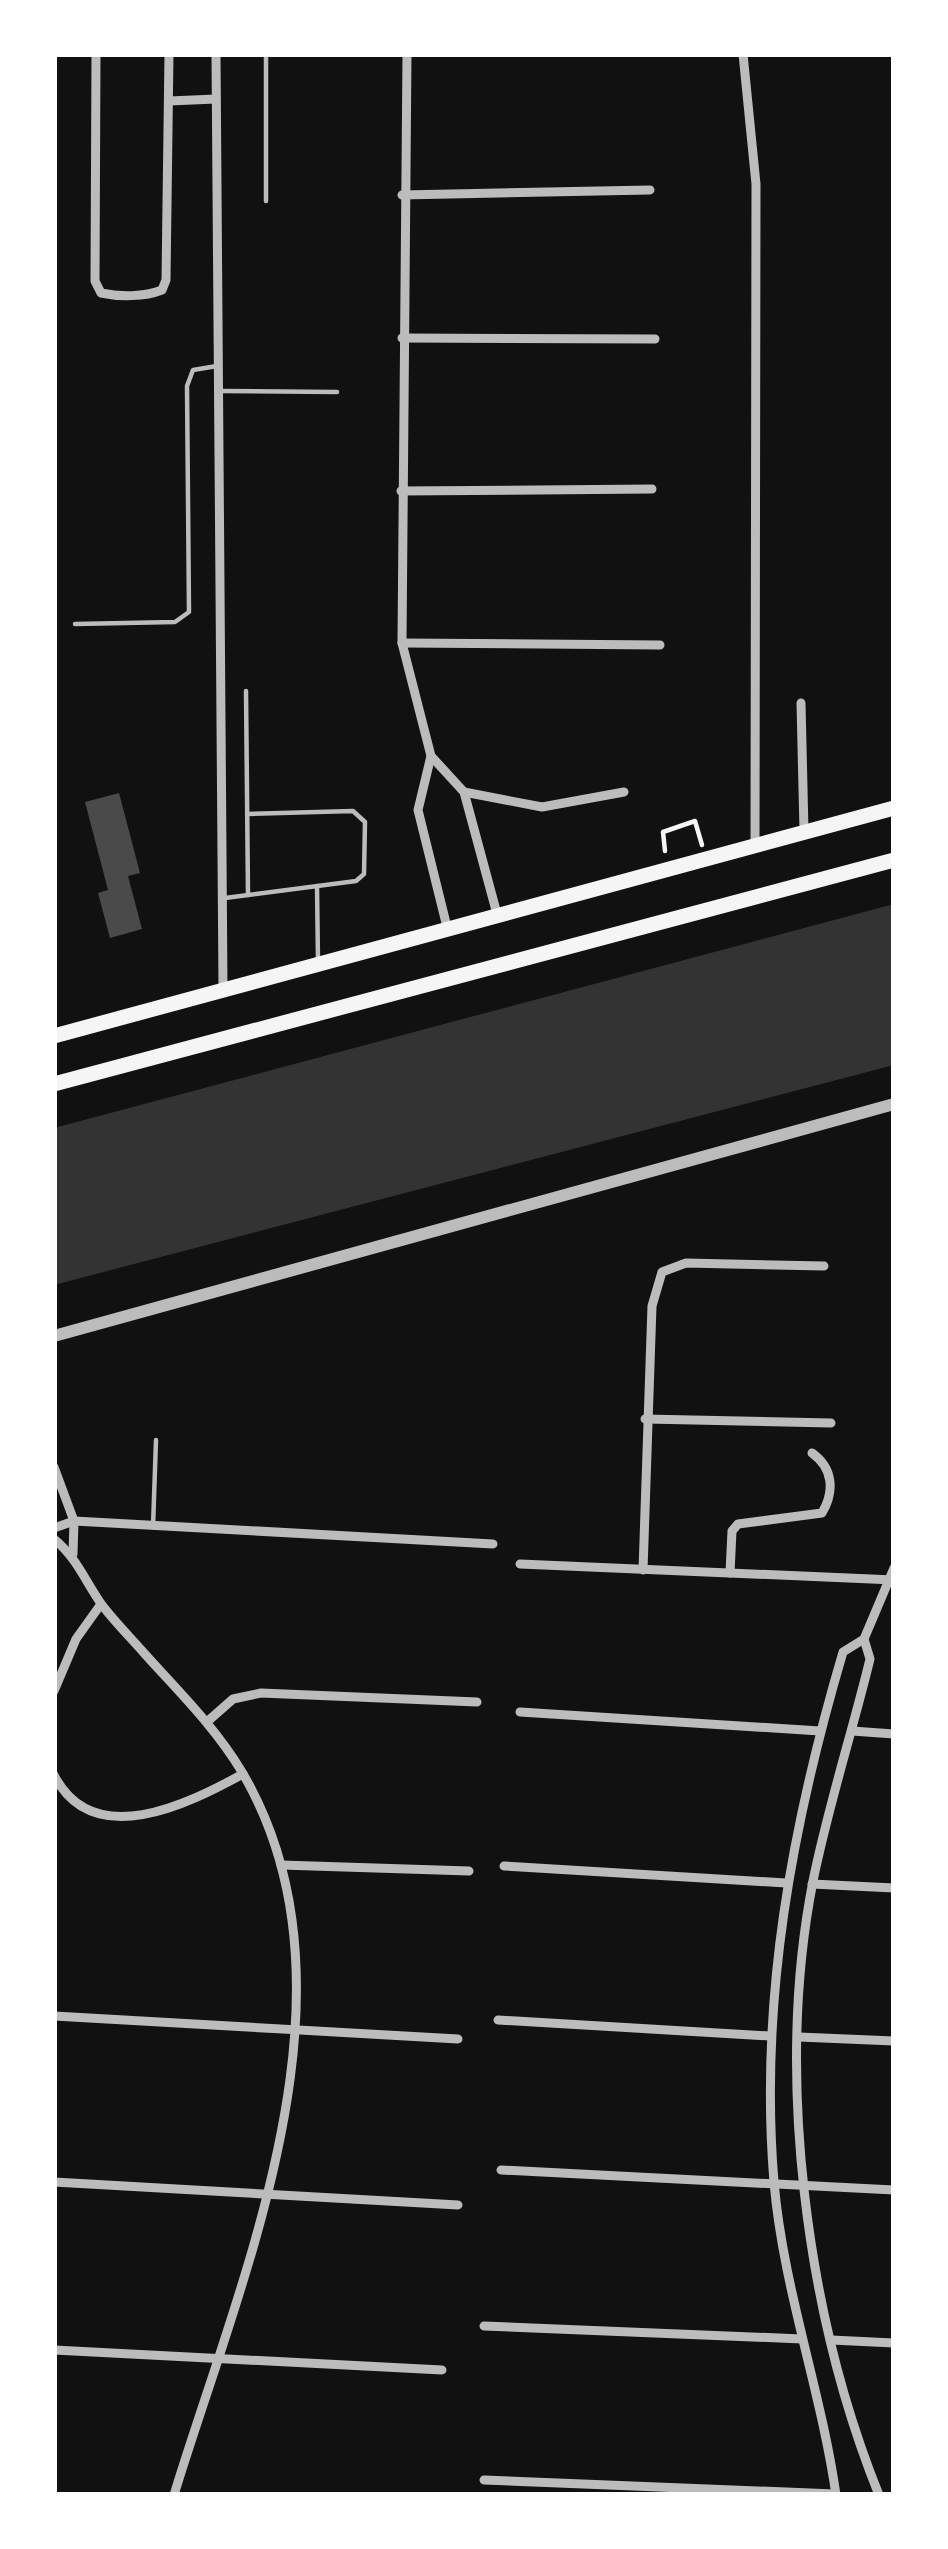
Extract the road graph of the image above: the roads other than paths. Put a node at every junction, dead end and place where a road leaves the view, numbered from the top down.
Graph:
1 (96, 54) edge
2 (169, 54) edge
3 (216, 54) edge
4 (266, 54) edge
5 (406, 54) edge
6 (743, 54) edge
7 (216, 99) junction
8 (169, 101) junction
9 (650, 190) dead end
10 (402, 195) junction
11 (266, 201) dead end
12 (402, 338) junction
13 (655, 340) dead end
14 (217, 366) junction
15 (217, 391) junction
16 (337, 392) dead end
17 (652, 489) dead end
18 (401, 491) junction
19 (75, 624) dead end
20 (402, 643) junction
21 (660, 645) dead end
22 (246, 691) dead end
23 (801, 703) dead end
24 (431, 755) junction
25 (464, 792) junction
26 (624, 792) dead end
27 (894, 808) edge
28 (248, 814) junction
29 (804, 831) junction
30 (755, 844) junction
31 (894, 860) edge
32 (316, 886) junction
33 (248, 895) junction
34 (222, 898) junction
35 (497, 914) junction
36 (447, 927) junction
37 (318, 962) junction
38 (223, 988) junction
39 (54, 1036) edge
40 (54, 1084) edge
41 (894, 1105) edge
42 (824, 1266) dead end
43 (54, 1336) edge
44 (645, 1419) junction
45 (831, 1423) dead end
46 (156, 1440) dead end
47 (812, 1453) dead end
48 (54, 1467) edge
49 (74, 1521) junction
50 (153, 1527) junction
51 (54, 1528) edge
52 (54, 1539) edge
53 (493, 1544) dead end
54 (73, 1554) junction
55 (520, 1564) dead end
56 (643, 1570) junction
57 (730, 1574) junction
58 (893, 1576) edge
59 (101, 1604) junction
60 (864, 1639) junction
61 (54, 1691) edge
62 (477, 1702) dead end
63 (520, 1712) dead end
64 (208, 1721) junction
65 (820, 1731) junction
66 (852, 1731) junction
67 (894, 1734) edge
68 (243, 1774) junction
69 (54, 1775) edge
70 (281, 1865) junction
71 (504, 1866) dead end
72 (469, 1871) dead end
73 (786, 1883) junction
74 (812, 1884) junction
75 (894, 1888) edge
76 (54, 2016) edge
77 (498, 2020) dead end
78 (297, 2032) junction
79 (770, 2036) junction
80 (799, 2037) junction
81 (458, 2039) dead end
82 (894, 2041) edge
83 (501, 2170) dead end
84 (54, 2182) edge
85 (774, 2185) junction
86 (805, 2186) junction
87 (894, 2190) edge
88 (267, 2193) junction
89 (458, 2205) dead end
90 (484, 2326) dead end
91 (802, 2338) junction
92 (831, 2340) junction
93 (894, 2344) edge
94 (54, 2350) edge
95 (216, 2358) junction
96 (442, 2370) dead end
97 (484, 2480) dead end
98 (175, 2495) edge
99 (836, 2495) edge
100 (879, 2495) edge

1 - 8 street
2 - 8 street
3 - 7 street
4 - 11 lane
5 - 10 street
6 - 30 street
7 - 8 street
7 - 14 street
9 - 10 street
10 - 12 street
12 - 13 street
12 - 18 street
14 - 15 street
14 - 19 lane
15 - 16 lane
15 - 34 street
17 - 18 street
18 - 20 street
20 - 21 street
20 - 24 street
22 - 28 lane
23 - 29 street
24 - 25 street
24 - 36 street
25 - 26 street
25 - 35 street
27 - 29 main road
28 - 32 lane
28 - 33 lane
29 - 30 main road
30 - 35 main road
31 - 40 main road
32 - 33 lane
32 - 37 lane
33 - 34 lane
34 - 38 street
35 - 36 main road
36 - 37 main road
37 - 38 main road
38 - 39 main road
41 - 43 street
42 - 44 street
44 - 45 street
44 - 56 street
46 - 50 lane
47 - 57 street
48 - 49 street
49 - 50 street
49 - 51 street
49 - 54 street
50 - 53 street
52 - 54 street
54 - 59 street
55 - 56 street
56 - 57 street
57 - 58 street
58 - 60 street
59 - 61 street
59 - 64 street
60 - 65 street
60 - 66 street
62 - 64 street
63 - 65 street
64 - 68 street
65 - 73 street
66 - 67 street
66 - 74 street
68 - 69 street
68 - 70 street
70 - 72 street
70 - 78 street
71 - 73 street
73 - 79 street
74 - 75 street
74 - 80 street
76 - 78 street
77 - 79 street
78 - 81 street
78 - 88 street
79 - 85 street
80 - 82 street
80 - 86 street
83 - 85 street
84 - 88 street
85 - 86 street
85 - 91 street
86 - 87 street
86 - 92 street
88 - 89 street
88 - 95 street
90 - 91 street
91 - 99 street
92 - 93 street
92 - 100 street
94 - 95 street
95 - 96 street
95 - 98 street
97 - 99 street

